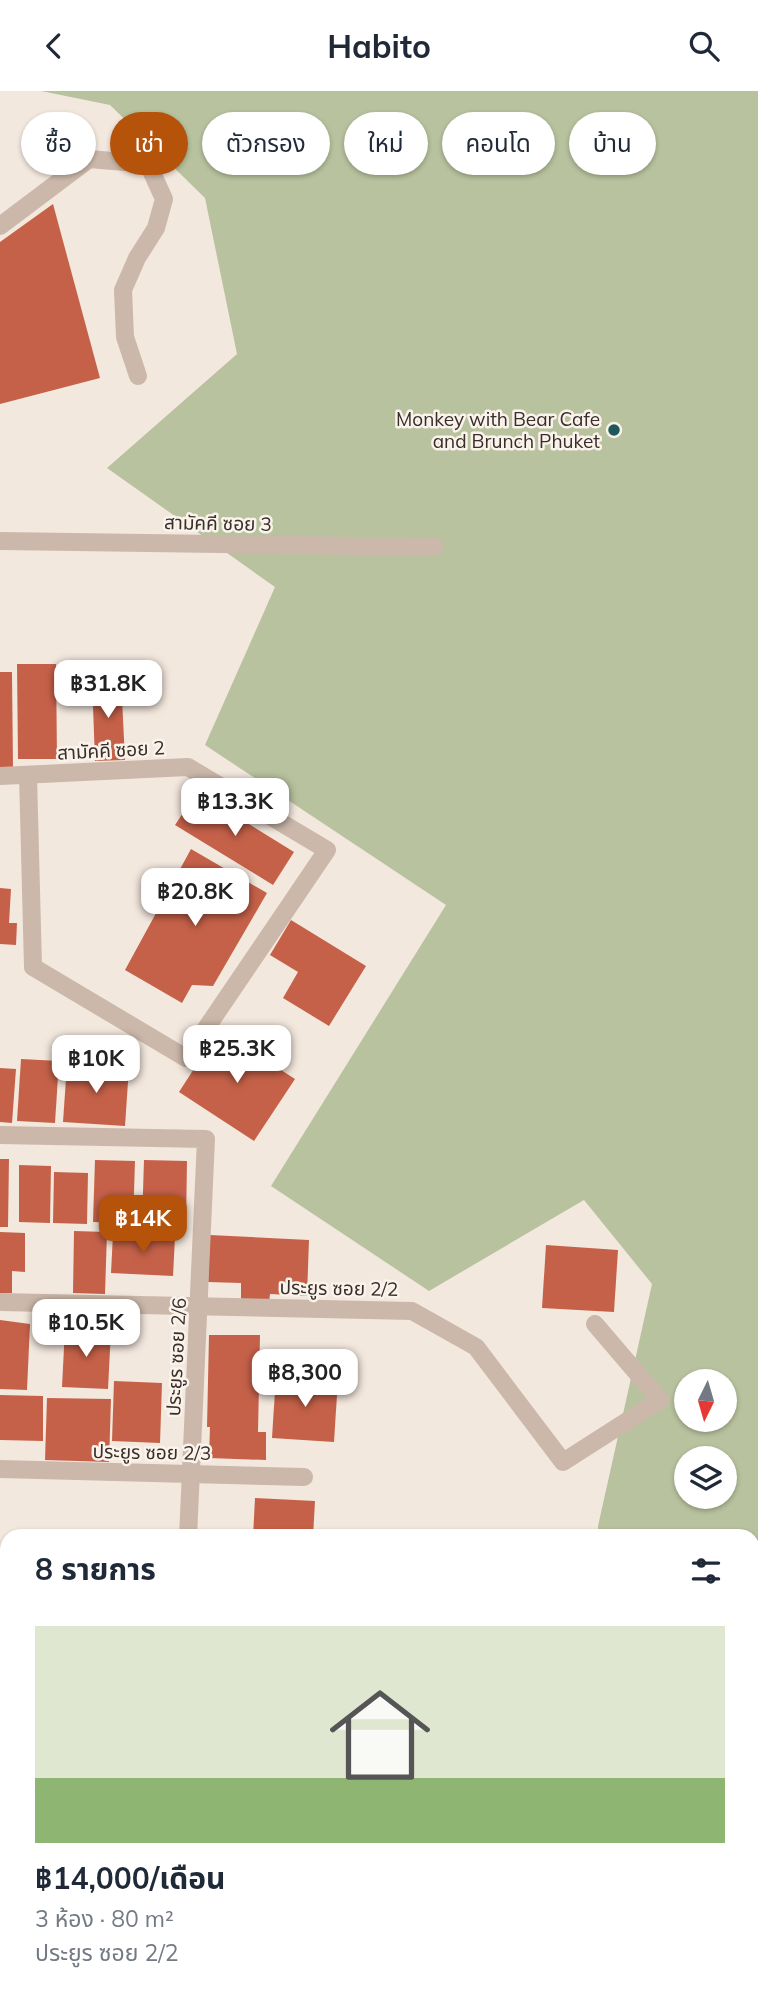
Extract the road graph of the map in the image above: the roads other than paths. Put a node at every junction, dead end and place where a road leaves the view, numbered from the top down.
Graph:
1 (0, 226) edge
2 (138, 376) dead end
3 (0, 541) edge
4 (435, 547) dead end
5 (28, 775) junction
6 (0, 776) edge
7 (0, 1135) edge
8 (0, 1302) edge
9 (200, 1307) junction
10 (595, 1324) dead end
11 (0, 1469) edge
12 (191, 1473) junction
13 (304, 1478) dead end
14 (188, 1529) edge

1 - 2 street
3 - 4 street, สามัคคี ซอย 3
5 - 5 street, สามัคคี ซอย 2
5 - 6 street, สามัคคี ซอย 2
7 - 9 street, ประยูร ซอย 2/6
8 - 9 street, ประยูร ซอย 2/2
9 - 10 street, ประยูร ซอย 2/2
9 - 12 street, ประยูร ซอย 2/6
11 - 12 street, ประยูร ซอย 2/3
12 - 13 street, ประยูร ซอย 2/3
12 - 14 street, ประยูร ซอย 2/6

